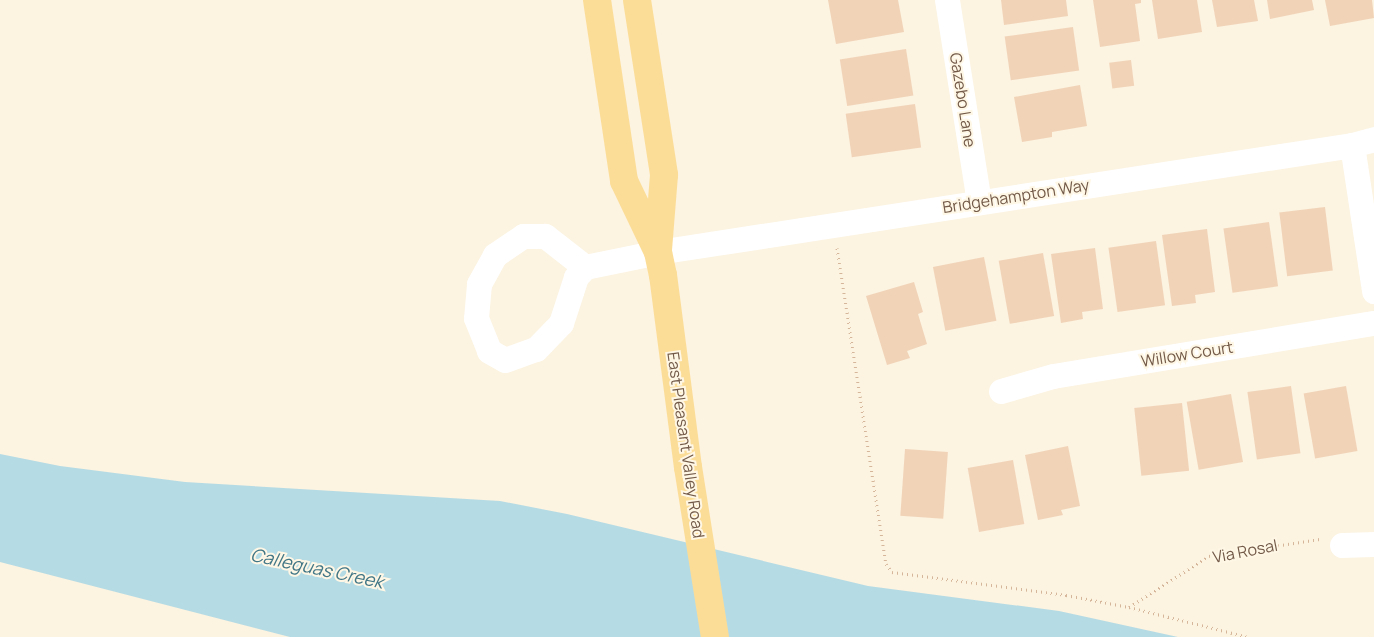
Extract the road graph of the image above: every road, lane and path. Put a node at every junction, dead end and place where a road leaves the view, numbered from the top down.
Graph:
1 (597, 0) edge
2 (637, 0) edge
3 (947, 0) edge
4 (1363, 142) edge
5 (979, 201) junction
6 (834, 225) junction
7 (658, 252) junction
8 (585, 267) junction
9 (1374, 292) edge
10 (1374, 323) edge
11 (1001, 391) dead end
12 (1374, 544) edge
13 (1342, 545) joint
14 (1129, 607) junction
15 (716, 637) edge
16 (1248, 637) edge

1 - 7 main road, East Pleasant Valley Road
2 - 7 main road, East Pleasant Valley Road
3 - 5 street, Gazebo Lane
4 - 5 street, Bridgehampton Way
4 - 9 street
5 - 6 street, Bridgehampton Way
6 - 7 street, Bridgehampton Way
6 - 14 path
7 - 8 street, Bridgehampton Way
7 - 15 main road, East Pleasant Valley Road
8 - 8 street
10 - 11 street, Willow Court
12 - 13 street
13 - 14 path, Via Rosal
14 - 16 path

